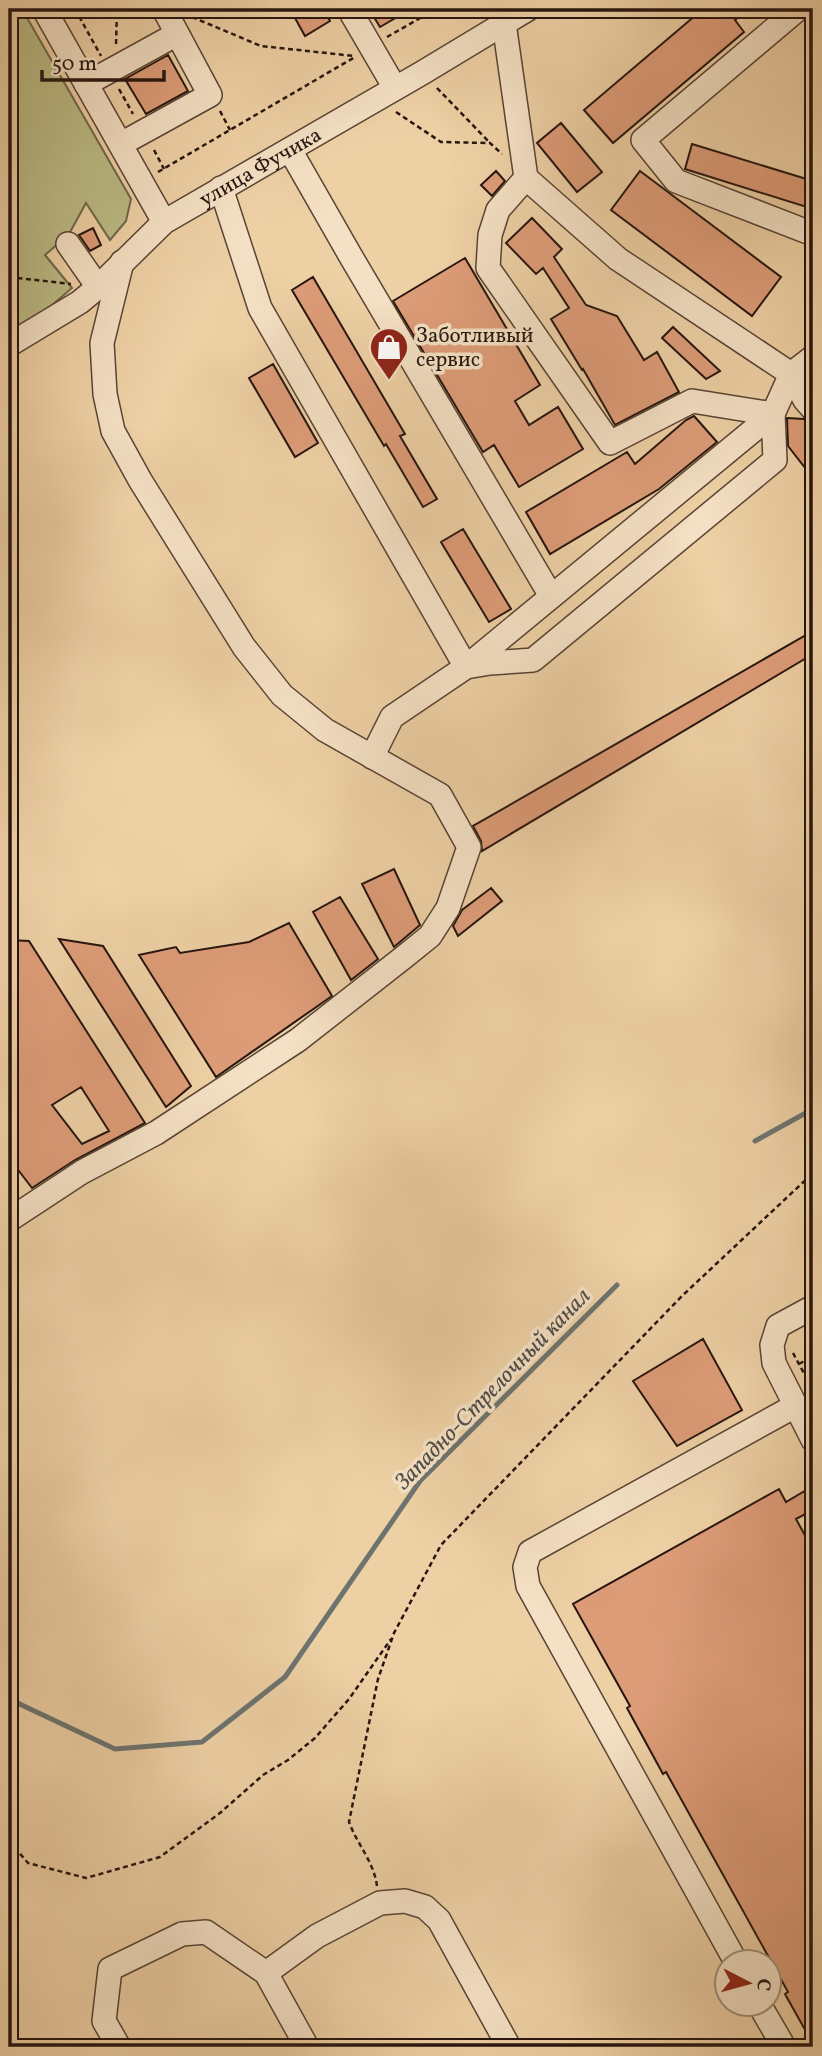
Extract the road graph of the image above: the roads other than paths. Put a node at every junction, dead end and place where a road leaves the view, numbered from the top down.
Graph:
1 (44, 9) edge
2 (349, 9) edge
3 (528, 9) edge
4 (798, 9) edge
5 (175, 19) edge
6 (504, 23) junction
7 (86, 84) junction
8 (385, 93) junction
9 (121, 144) junction
10 (290, 150) junction
11 (526, 178) junction
12 (221, 188) junction
13 (164, 222) junction
14 (813, 234) edge
15 (68, 244) dead end
16 (122, 262) junction
17 (98, 287) junction
18 (9, 345) edge
19 (813, 357) edge
20 (791, 374) junction
21 (813, 410) edge
22 (773, 414) junction
23 (551, 596) junction
24 (466, 667) junction
25 (372, 757) junction
26 (9, 1220) edge
27 (813, 1307) edge
28 (795, 1406) junction
29 (813, 1440) edge
30 (728, 1948) edge
31 (265, 1973) junction
32 (767, 2018) edge
33 (119, 2047) edge
34 (307, 2047) edge
35 (509, 2047) edge
36 (784, 2047) edge

1 - 7 street
2 - 8 street
3 - 6 street, улица Фучика
4 - 14 street
5 - 7 street
5 - 9 street
6 - 8 street, улица Фучика
6 - 11 street
7 - 9 street
8 - 10 street, улица Фучика
9 - 13 street
10 - 12 street, улица Фучика
10 - 23 street
11 - 20 street
11 - 22 street
12 - 13 street, улица Фучика
12 - 24 street
13 - 16 street, улица Фучика
15 - 17 street
16 - 17 street, улица Фучика
16 - 25 street
17 - 18 street, улица Фучика
19 - 20 street
20 - 21 street
20 - 22 street
22 - 23 street
22 - 24 street
23 - 24 street
24 - 25 street
25 - 26 street
27 - 28 street
28 - 29 street
28 - 30 street
31 - 33 street
31 - 34 street
31 - 35 street
32 - 36 street

